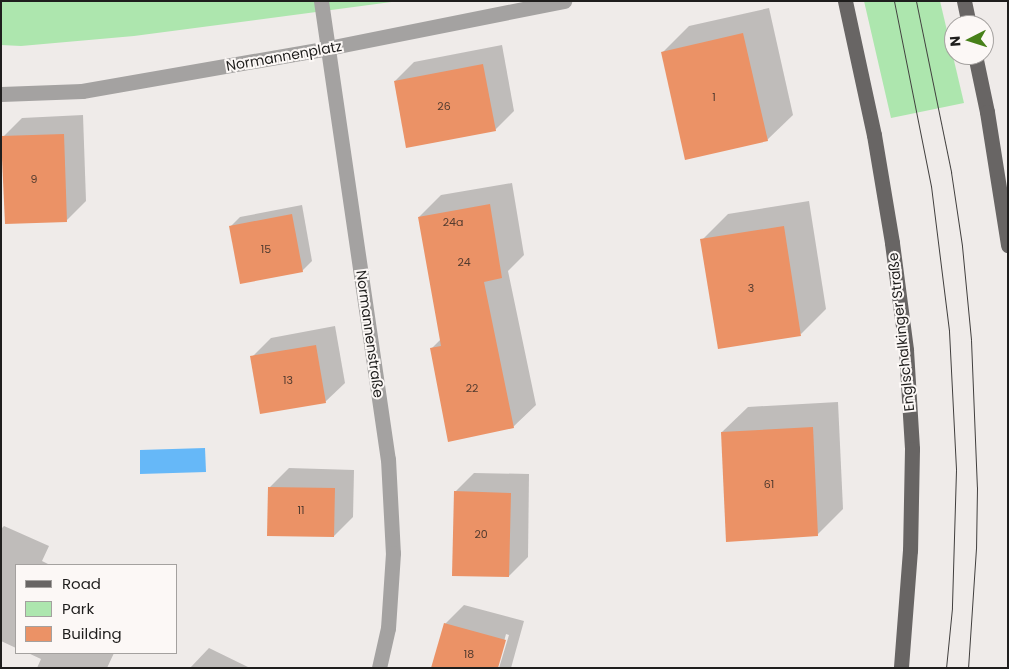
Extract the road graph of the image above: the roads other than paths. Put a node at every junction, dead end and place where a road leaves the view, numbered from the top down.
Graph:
1 (321, 1) edge
2 (564, 1) edge
3 (845, 1) edge
4 (964, 1) edge
5 (967, 15) edge
6 (328, 48) junction
7 (977, 65) edge
8 (1, 94) edge
9 (1008, 245) edge
10 (379, 668) edge
11 (902, 668) edge

1 - 6 street, Normannenstraße
2 - 6 street, Normannenplatz
3 - 11 main road, Englschalkinger Straße
4 - 5 main road
6 - 8 street, Normannenplatz
6 - 10 street, Normannenstraße
7 - 9 main road

